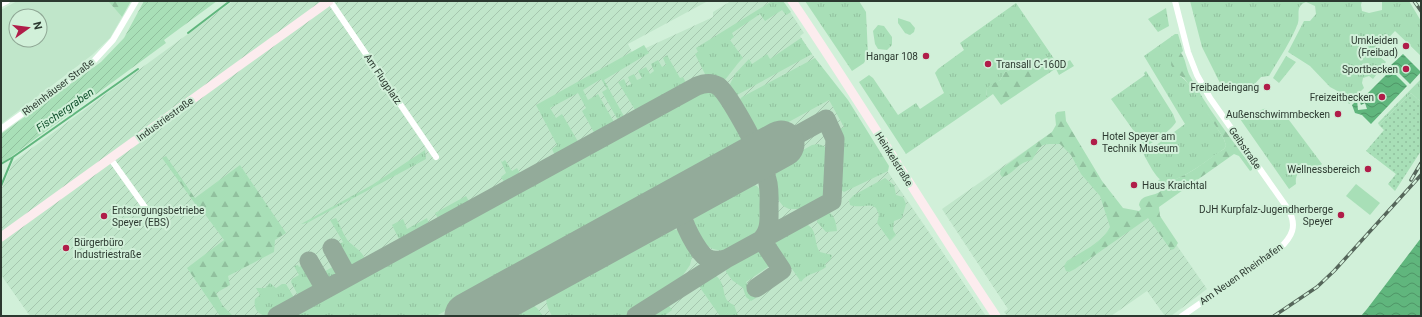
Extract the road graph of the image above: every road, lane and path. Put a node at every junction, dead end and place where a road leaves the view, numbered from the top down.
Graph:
1 (7, 1) edge
2 (136, 1) edge
3 (329, 1) edge
4 (792, 1) edge
5 (1175, 1) edge
6 (1, 4) edge
7 (1, 129) edge
8 (436, 157) dead end
9 (110, 158) junction
10 (157, 224) dead end
11 (1294, 227) joint
12 (1, 237) edge
13 (996, 316) edge
14 (1182, 316) edge

1 - 6 street
2 - 7 street, Rheinhäuser Straße
3 - 8 street, Am Flugplatz
3 - 9 street, Industriestraße
4 - 13 street, Heinkelstraße
5 - 11 street, Geibstraße
9 - 10 street
9 - 12 street, Industriestraße
11 - 14 street, Am Neuen Rheinhafen

